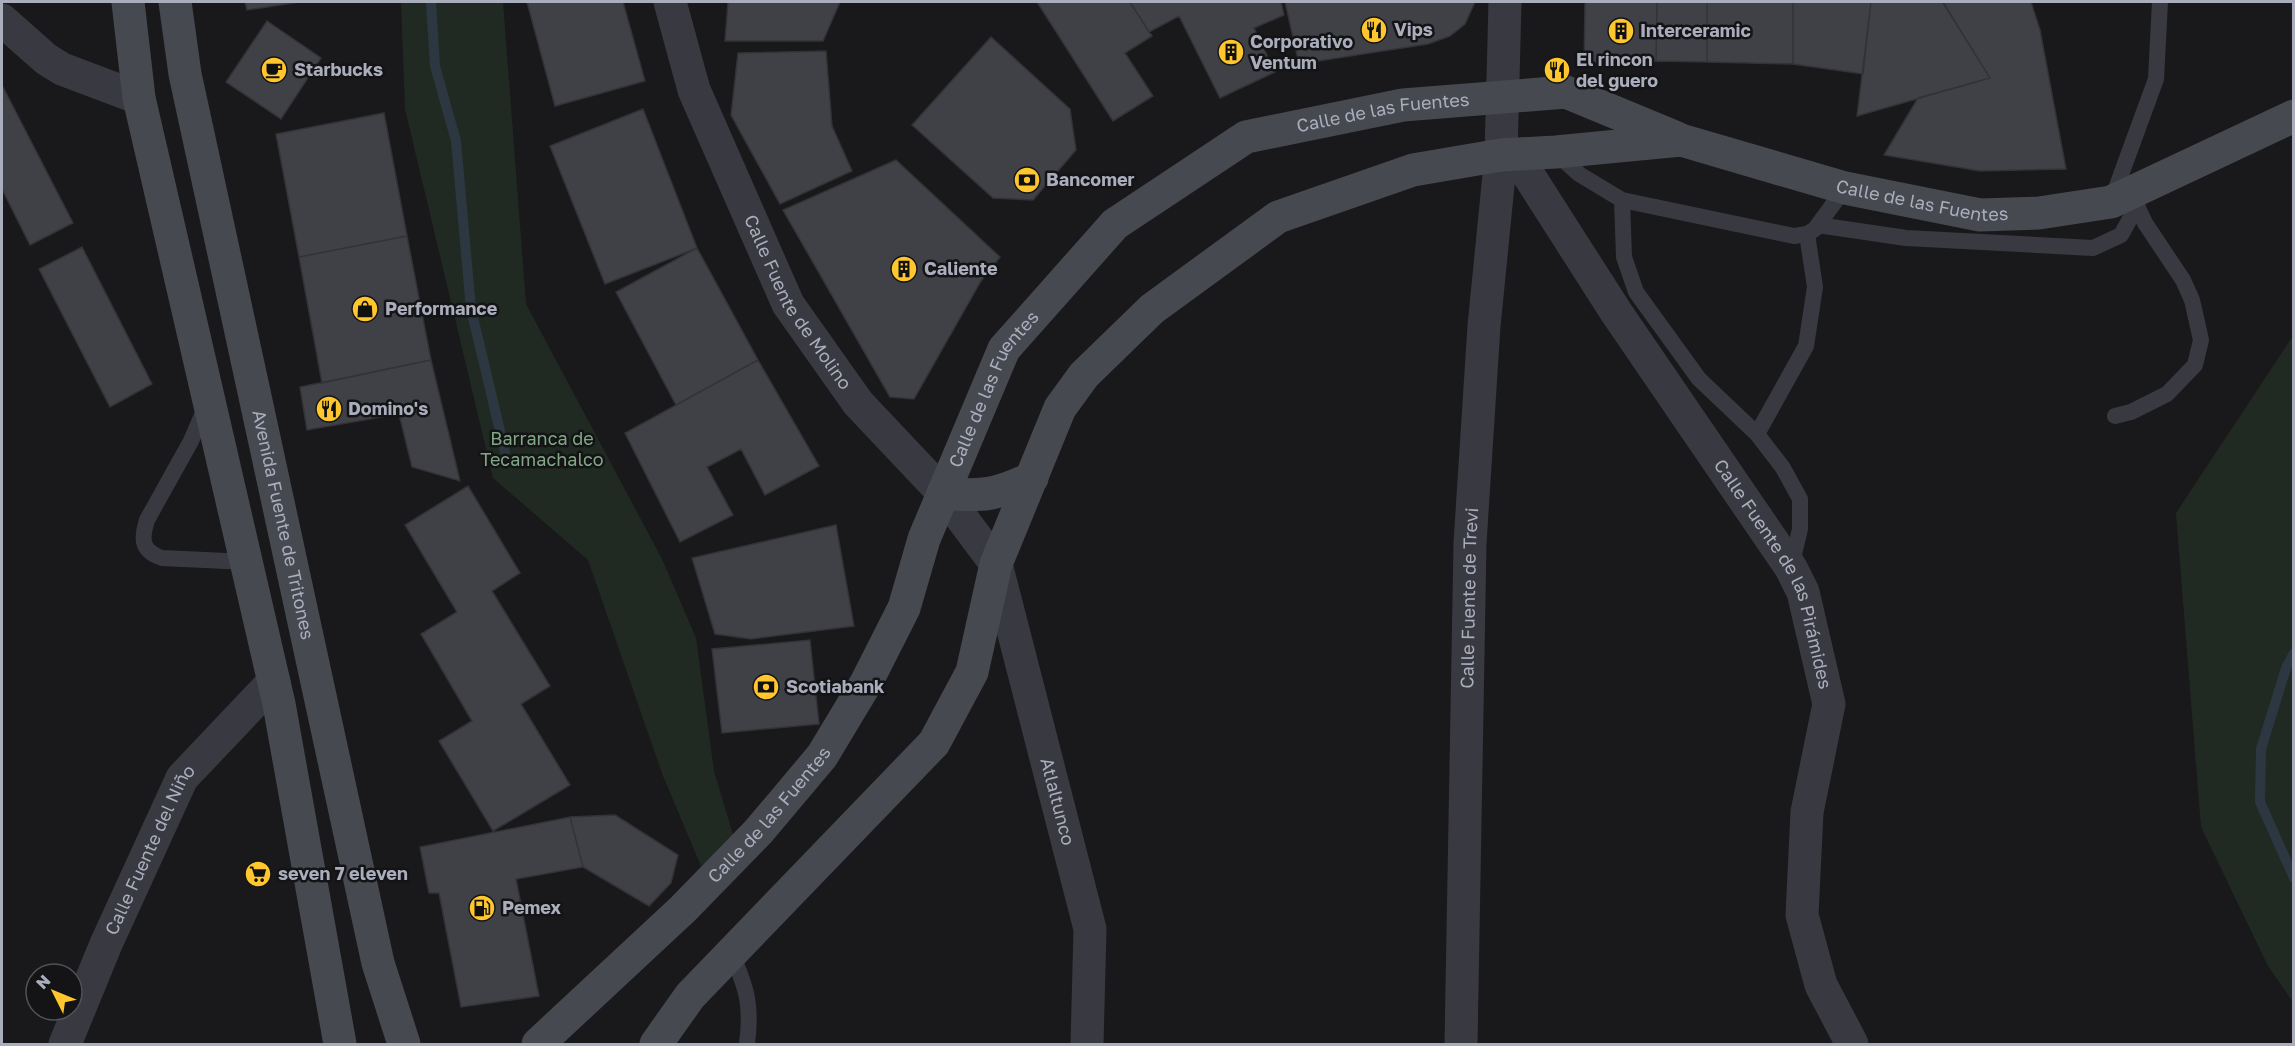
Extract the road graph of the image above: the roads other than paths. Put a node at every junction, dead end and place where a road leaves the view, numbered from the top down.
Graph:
1 (128, 2) edge
2 (175, 2) edge
3 (670, 2) edge
4 (1505, 2) edge
5 (2160, 2) edge
6 (5, 15) edge
7 (1504, 97) junction
8 (139, 98) junction
9 (2294, 116) edge
10 (1681, 140) junction
11 (1556, 152) junction
12 (1508, 155) junction
13 (1845, 188) junction
14 (1622, 200) junction
15 (2126, 201) junction
16 (1812, 230) junction
17 (209, 397) junction
18 (2115, 416) dead end
19 (1757, 434) junction
20 (1032, 478) junction
21 (943, 493) junction
22 (247, 562) junction
23 (996, 564) junction
24 (1791, 568) junction
25 (274, 681) junction
26 (731, 952) junction
27 (65, 1044) edge
28 (340, 1044) edge
29 (404, 1044) edge
30 (538, 1044) edge
31 (656, 1044) edge
32 (747, 1044) edge
33 (1088, 1044) edge
34 (1461, 1044) edge
35 (1852, 1044) edge

1 - 8 main road
2 - 29 main road, Avenida Fuente de Tritones
3 - 21 street, Calle Fuente de Molino
4 - 7 street
5 - 15 lane
6 - 8 street
7 - 10 main road, Calle de las Fuentes
7 - 12 street, Calle Fuente de Trevi
7 - 21 main road, Calle de las Fuentes
8 - 17 main road
9 - 15 main road, Calle de las Fuentes
10 - 11 main road, Calle de las Fuentes
10 - 13 main road, Calle de las Fuentes
11 - 12 main road, Calle de las Fuentes
11 - 14 lane
12 - 20 main road, Calle de las Fuentes
12 - 24 street, Calle Fuente de las Pirámides
12 - 34 street, Calle Fuente de Trevi
13 - 15 main road, Calle de las Fuentes
13 - 16 lane
14 - 16 lane
14 - 19 lane
15 - 16 lane
15 - 18 lane
16 - 19 lane
17 - 22 main road
17 - 22 lane
19 - 24 lane
20 - 21 main road
20 - 23 main road, Calle de las Fuentes
21 - 23 street, Calle Fuente de Molino
21 - 30 main road, Calle de las Fuentes
22 - 25 main road
23 - 26 main road, Calle de las Fuentes
23 - 33 street, Atlaltunco
24 - 35 street, Calle Fuente de las Pirámides
25 - 27 street, Calle Fuente del Niño
25 - 28 main road
26 - 31 main road, Calle de las Fuentes
26 - 32 lane

